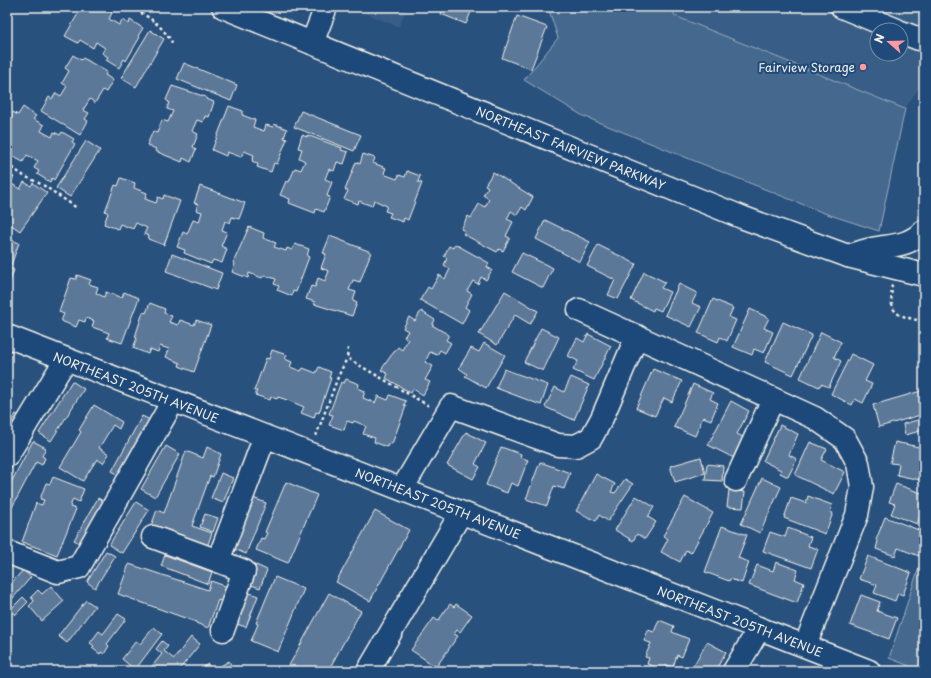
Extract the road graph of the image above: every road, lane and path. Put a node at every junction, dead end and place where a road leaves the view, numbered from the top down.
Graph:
1 (130, 7) edge
2 (223, 7) edge
3 (326, 7) edge
4 (842, 7) edge
5 (878, 22) edge
6 (312, 43) junction
7 (174, 46) dead end
8 (7, 164) edge
9 (77, 208) dead end
10 (924, 231) edge
11 (848, 256) junction
12 (893, 268) junction
13 (924, 275) edge
14 (579, 310) dead end
15 (924, 322) edge
16 (7, 336) edge
17 (637, 336) junction
18 (348, 348) dead end
19 (347, 358) junction
20 (66, 359) junction
21 (773, 399) junction
22 (173, 401) junction
23 (444, 415) junction
24 (265, 436) junction
25 (310, 454) junction
26 (7, 456) edge
27 (736, 480) dead end
28 (402, 489) junction
29 (461, 513) junction
30 (153, 537) dead end
31 (7, 552) edge
32 (218, 561) junction
33 (759, 629) junction
34 (222, 630) dead end
35 (805, 646) junction
36 (368, 671) edge
37 (734, 671) edge
38 (869, 671) edge

1 - 7 path
2 - 6 main road, NORTHEAST FAIRVIEW PARKWAY
3 - 6 main road
4 - 5 main road
6 - 11 main road, NORTHEAST FAIRVIEW PARKWAY
8 - 9 path
10 - 11 main road
11 - 12 main road, NORTHEAST FAIRVIEW PARKWAY
12 - 13 main road, NORTHEAST FAIRVIEW PARKWAY
12 - 15 path
14 - 17 main road
16 - 20 main road, NORTHEAST 205TH AVENUE
17 - 21 main road
17 - 23 main road
18 - 19 path
19 - 23 path
19 - 25 path
20 - 22 main road, NORTHEAST 205TH AVENUE
20 - 26 main road
21 - 27 main road
21 - 35 main road
22 - 24 main road, NORTHEAST 205TH AVENUE
22 - 31 main road
23 - 28 main road
24 - 25 main road, NORTHEAST 205TH AVENUE
24 - 32 main road
25 - 28 main road, NORTHEAST 205TH AVENUE
28 - 29 main road, NORTHEAST 205TH AVENUE
29 - 33 main road, NORTHEAST 205TH AVENUE
29 - 36 main road
30 - 32 main road
32 - 34 main road
33 - 35 main road, NORTHEAST 205TH AVENUE
33 - 37 main road
35 - 38 main road, NORTHEAST 205TH AVENUE

